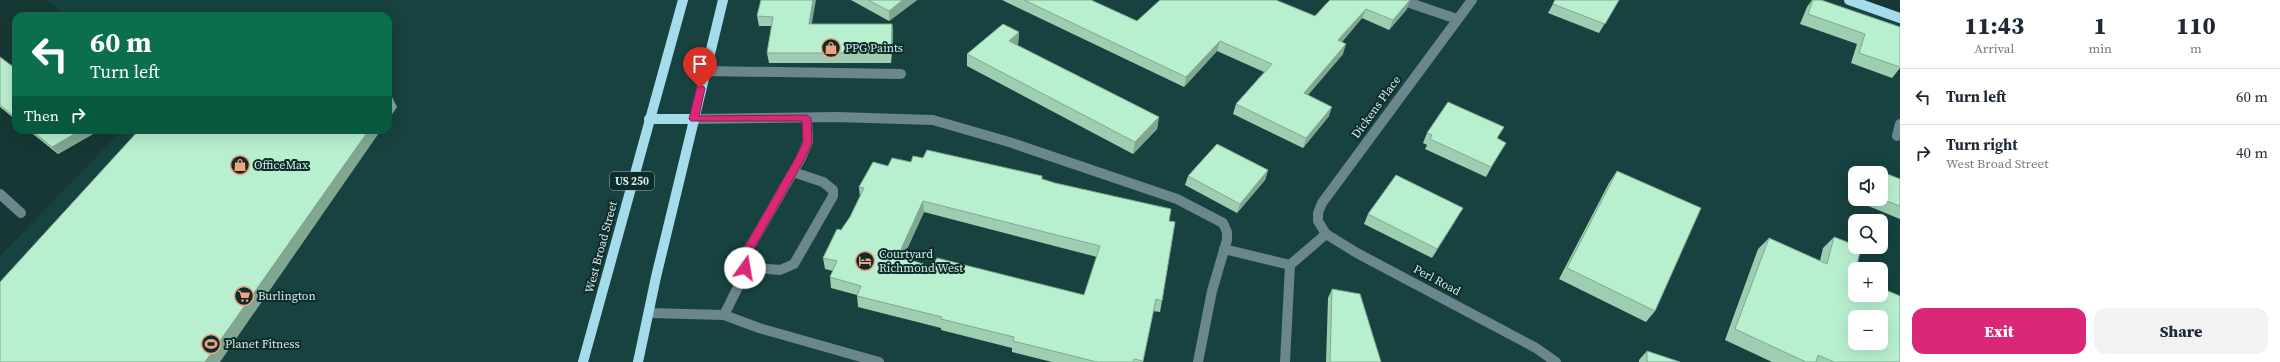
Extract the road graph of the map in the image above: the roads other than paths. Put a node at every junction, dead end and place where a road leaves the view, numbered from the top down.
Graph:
1 (683, 0) edge
2 (723, 0) edge
3 (1401, 0) edge
4 (1472, 0) edge
5 (1850, 0) edge
6 (1900, 18) edge
7 (1457, 20) junction
8 (705, 71) junction
9 (900, 74) dead end
10 (807, 118) junction
11 (649, 119) junction
12 (694, 119) junction
13 (1900, 124) edge
14 (1897, 136) dead end
15 (793, 172) junction
16 (0, 194) edge
17 (4, 205) edge
18 (21, 213) dead end
19 (1326, 234) junction
20 (1224, 249) junction
21 (1290, 265) junction
22 (745, 268) junction
23 (649, 313) junction
24 (724, 315) junction
25 (583, 362) edge
26 (638, 362) edge
27 (879, 362) edge
28 (1198, 362) edge
29 (1285, 362) edge
30 (1556, 362) edge

1 - 11 main road, West Broad Street / US 250
2 - 8 main road
3 - 7 street
4 - 7 street, Dickens Place
5 - 6 main road
7 - 19 street, Dickens Place
8 - 9 street
8 - 12 main road
10 - 12 street
10 - 15 street
10 - 20 street
11 - 12 main road
11 - 25 main road, West Broad Street / US 250
12 - 23 main road
13 - 14 street
15 - 22 street
15 - 22 street
16 - 17 street
17 - 18 street
19 - 21 street
19 - 30 street, Perl Road
20 - 21 street
20 - 28 street
21 - 29 street
22 - 24 street
23 - 24 street
23 - 26 main road
24 - 27 street

